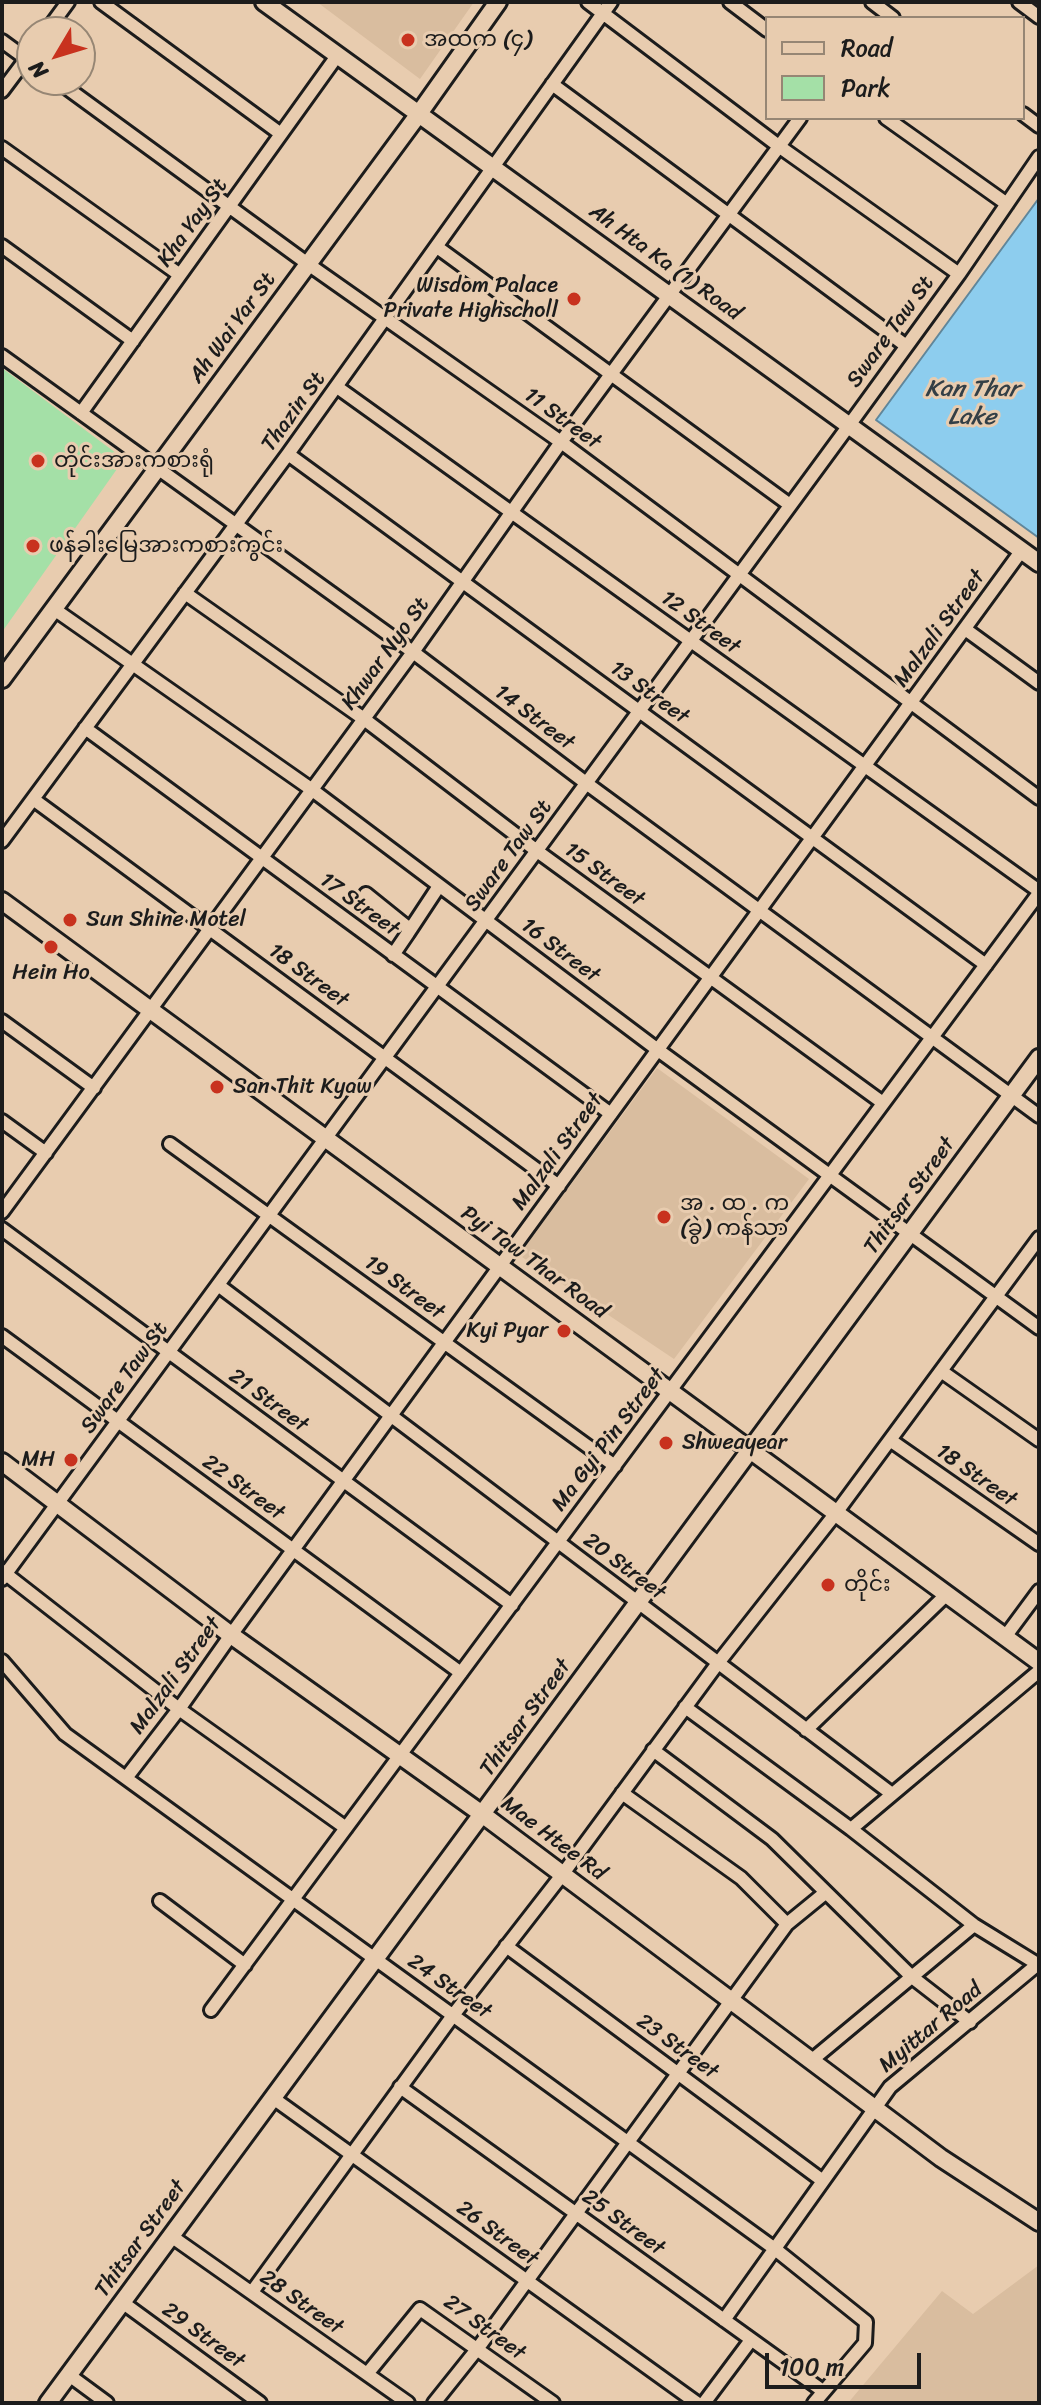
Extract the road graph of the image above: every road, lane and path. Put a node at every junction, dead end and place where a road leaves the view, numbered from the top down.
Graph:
1 (101, 2) edge
2 (264, 2) edge
3 (498, 2) edge
4 (588, 2) edge
5 (611, 2) edge
6 (730, 2) edge
7 (1019, 2) edge
8 (603, 13) junction
9 (1039, 17) edge
10 (765, 28) edge
11 (337, 56) junction
12 (16, 74) edge
13 (552, 84) junction
14 (2, 91) edge
15 (78, 96) edge
16 (418, 115) junction
17 (799, 120) edge
18 (889, 120) edge
19 (281, 134) junction
20 (780, 147) junction
21 (2, 148) edge
22 (1039, 157) edge
23 (493, 166) junction
24 (1007, 204) junction
25 (230, 206) junction
26 (729, 215) junction
27 (2, 246) edge
28 (437, 247) junction
29 (308, 264) junction
30 (959, 274) junction
31 (180, 275) junction
32 (670, 294) junction
33 (386, 319) junction
34 (133, 341) junction
35 (905, 345) junction
36 (2, 356) edge
37 (612, 374) junction
38 (337, 387) junction
39 (81, 413) junction
40 (850, 424) junction
41 (561, 442) junction
42 (288, 454) junction
43 (157, 468) junction
44 (790, 505) junction
45 (512, 512) junction
46 (235, 524) junction
47 (1022, 550) junction
48 (1039, 563) edge
49 (739, 576) junction
50 (462, 582) junction
51 (185, 593) junction
52 (54, 609) junction
53 (965, 629) junction
54 (691, 641) junction
55 (413, 652) junction
56 (133, 664) junction
57 (2, 679) edge
58 (1039, 683) edge
59 (911, 703) junction
60 (639, 711) junction
61 (364, 719) junction
62 (85, 728) junction
63 (865, 766) junction
64 (586, 783) junction
65 (311, 789) junction
66 (1039, 798) edge
67 (33, 799) junction
68 (813, 838) junction
69 (2, 841) edge
70 (537, 851) junction
71 (260, 858) junction
72 (439, 886) junction
73 (1039, 892) edge
74 (366, 894) dead end
75 (2, 901) edge
76 (761, 909) junction
77 (486, 921) junction
78 (209, 929) junction
79 (408, 933) junction
80 (393, 955) junction
81 (986, 965) junction
82 (711, 978) junction
83 (436, 987) junction
84 (150, 1007) junction
85 (2, 1021) edge
86 (932, 1038) junction
87 (658, 1050) junction
88 (386, 1056) junction
89 (1039, 1058) edge
90 (94, 1088) junction
91 (1011, 1096) junction
92 (883, 1103) junction
93 (611, 1114) junction
94 (1039, 1116) edge
95 (2, 1121) edge
96 (326, 1138) junction
97 (170, 1144) dead end
98 (46, 1153) junction
99 (830, 1176) junction
100 (559, 1186) junction
101 (2, 1212) edge
102 (269, 1215) junction
103 (2, 1229) edge
104 (910, 1234) junction
105 (1039, 1238) edge
106 (500, 1266) junction
107 (218, 1285) junction
108 (996, 1297) junction
109 (1039, 1328) edge
110 (2, 1336) edge
111 (445, 1342) junction
112 (168, 1352) junction
113 (941, 1371) junction
114 (670, 1391) junction
115 (391, 1416) junction
116 (118, 1421) junction
117 (890, 1440) junction
118 (1039, 1440) edge
119 (751, 1450) junction
120 (2, 1462) edge
121 (615, 1466) junction
122 (343, 1481) junction
123 (58, 1503) junction
124 (836, 1513) junction
125 (558, 1542) junction
126 (1039, 1544) edge
127 (293, 1550) junction
128 (3, 1575) edge
129 (1039, 1591) edge
130 (947, 1594) junction
131 (638, 1603) junction
132 (512, 1605) junction
133 (231, 1635) junction
134 (1005, 1637) junction
135 (2, 1661) edge
136 (1039, 1662) edge
137 (718, 1663) junction
138 (1039, 1671) edge
139 (461, 1673) junction
140 (685, 1707) junction
141 (179, 1709) junction
142 (806, 1730) junction
143 (653, 1750) junction
144 (400, 1756) junction
145 (126, 1778) junction
146 (622, 1793) junction
147 (892, 1794) junction
148 (482, 1814) junction
149 (346, 1828) junction
150 (851, 1829) junction
151 (562, 1875) junction
152 (825, 1893) junction
153 (293, 1900) junction
154 (160, 1901) dead end
155 (787, 1924) junction
156 (974, 1925) junction
157 (506, 1946) junction
158 (375, 1959) junction
159 (1039, 1964) edge
160 (245, 1965) junction
161 (912, 1977) junction
162 (731, 1999) junction
163 (211, 2010) dead end
164 (454, 2014) junction
165 (970, 2022) junction
166 (812, 2060) junction
167 (678, 2072) junction
168 (400, 2087) junction
169 (273, 2098) junction
170 (876, 2107) junction
171 (627, 2142) junction
172 (352, 2154) junction
173 (823, 2181) junction
174 (575, 2213) junction
175 (1039, 2222) edge
176 (171, 2236) junction
177 (775, 2249) junction
178 (526, 2280) junction
179 (252, 2292) junction
180 (122, 2302) junction
181 (724, 2320) junction
182 (751, 2340) junction
183 (478, 2348) junction
184 (367, 2374) junction
185 (69, 2375) junction
186 (823, 2391) junction
187 (48, 2403) edge
188 (107, 2403) edge
189 (260, 2403) edge
190 (408, 2403) edge
191 (434, 2403) edge
192 (553, 2403) edge
193 (697, 2403) edge
194 (704, 2403) edge
195 (814, 2403) edge

1 - 19 street
2 - 11 street, Ah Hta Ka (1) Road
3 - 16 street, Ah Wai Yar St
4 - 8 street
5 - 8 street, Thazin St
6 - 10 street
7 - 9 street
8 - 13 street, Thazin St
8 - 20 street
11 - 16 street, Ah Hta Ka (1) Road
11 - 19 street, Kha Yay St
12 - 14 street
13 - 23 street, Thazin St
13 - 26 street
15 - 25 street, 11 Street
16 - 23 street, Ah Hta Ka (1) Road
16 - 29 street, Ah Wai Yar St
17 - 20 street, Khwar Nyo St
18 - 24 street
19 - 25 street, Kha Yay St
20 - 26 street, Khwar Nyo St
20 - 30 street
21 - 31 street
22 - 24 street, Sware Taw St
23 - 28 street, Thazin St
23 - 32 street, Ah Hta Ka (1) Road
24 - 30 street, Sware Taw St
25 - 29 street, 11 Street
25 - 31 street, Kha Yay St
26 - 32 street, Khwar Nyo St
26 - 35 street
27 - 34 street
28 - 33 street, Thazin St
28 - 37 street
29 - 33 street, 11 Street
29 - 43 street, Ah Wai Yar St
30 - 35 street, Sware Taw St
31 - 34 street, Kha Yay St
32 - 37 street, Khwar Nyo St
32 - 40 street, Ah Hta Ka (1) Road
33 - 38 street, Thazin St
33 - 41 street, 11 Street
34 - 39 street, Kha Yay St
35 - 40 street, Sware Taw St
36 - 39 street, 14 Street
37 - 41 street, Khwar Nyo St
37 - 44 street
38 - 42 street, Thazin St
38 - 45 street, 12 Street
39 - 43 street, 14 Street
40 - 44 street, Sware Taw St
40 - 47 street, Ah Hta Ka (1) Road
41 - 45 street, Khwar Nyo St
41 - 49 street, 11 Street
42 - 46 street, Thazin St
42 - 50 street, 13 Street
43 - 46 street, 14 Street
43 - 52 street, Ah Wai Yar St
44 - 49 street, Sware Taw St
45 - 50 street, Khwar Nyo St
45 - 54 street, 12 Street
46 - 51 street, Thazin St
46 - 55 street, 14 Street
47 - 48 street, Ah Hta Ka (1) Road
47 - 53 street, Malzali Street
49 - 54 street, Sware Taw St
49 - 59 street, 11 Street
50 - 55 street, Khwar Nyo St
50 - 60 street, 13 Street
51 - 56 street, Thazin St
51 - 61 street, 15 Street
52 - 56 street, 16 Street
52 - 57 street, Ah Wai Yar St
53 - 58 street
53 - 59 street, Malzali Street
54 - 60 street, Sware Taw St
54 - 63 street, 12 Street
55 - 61 street, Khwar Nyo St
55 - 64 street, 14 Street
56 - 62 street, Thazin St
56 - 65 street, 16 Street
59 - 63 street, Malzali Street
59 - 66 street, 11 Street
60 - 64 street, Sware Taw St
60 - 68 street, 13 Street
61 - 65 street, Khwar Nyo St
61 - 70 street, 15 Street
62 - 67 street, Thazin St
62 - 71 street, 17 Street
63 - 68 street, Malzali Street
63 - 73 street, 12 Street
64 - 70 street, Sware Taw St
64 - 76 street, 14 Street
65 - 71 street, Khwar Nyo St
65 - 72 street, 16 Street
67 - 69 street, Thazin St
67 - 78 street, 18 Street
68 - 76 street, Malzali Street
68 - 81 street, 13 Street
70 - 77 street, Sware Taw St
70 - 82 street, 15 Street
71 - 78 street, Khwar Nyo St
71 - 80 street, 17 Street
72 - 77 street, 16 Street
72 - 79 street
73 - 81 street, Ma Gyi Pin Street
74 - 79 street
75 - 84 street, Pyi Taw Thar Road
76 - 82 street, Malzali Street
76 - 86 street, 14 Street
77 - 83 street, Sware Taw St
77 - 87 street, 16 Street
78 - 84 street, Khwar Nyo St
78 - 88 street, 18 Street
79 - 80 street
80 - 83 street, 17 Street
81 - 86 street, Ma Gyi Pin Street
82 - 87 street, Malzali Street
82 - 92 street, 15 Street
83 - 88 street, Sware Taw St
83 - 93 street, 17 Street
84 - 90 street, Khwar Nyo St
84 - 96 street, Pyi Taw Thar Road
85 - 90 street
86 - 91 street, 14 Street
86 - 92 street, Ma Gyi Pin Street
87 - 93 street, Malzali Street
87 - 99 street, 16 Street
88 - 96 street, Sware Taw St
88 - 100 street, 18 Street
89 - 91 street, Thitsar Street
90 - 98 street, Khwar Nyo St
91 - 94 street, 14 Street
91 - 104 street, Thitsar Street
92 - 99 street, Ma Gyi Pin Street
93 - 100 street, Malzali Street
95 - 98 street
96 - 102 street, Sware Taw St
96 - 106 street, Pyi Taw Thar Road
97 - 102 street, 19 Street
98 - 101 street, Khwar Nyo St
99 - 104 street, 16 Street
99 - 114 street, Ma Gyi Pin Street
100 - 106 street, Malzali Street
102 - 107 street, Sware Taw St
102 - 111 street, 19 Street
103 - 112 street, 21 Street
104 - 108 street, 16 Street
104 - 119 street, Thitsar Street
105 - 108 street
106 - 111 street, Malzali Street
106 - 114 street, Pyi Taw Thar Road
107 - 112 street, Sware Taw St
107 - 115 street, 20 Street
108 - 109 street, 16 Street
108 - 113 street
110 - 116 street, 22 Street
111 - 115 street, Malzali Street
111 - 121 street, 19 Street
112 - 116 street, Sware Taw St
112 - 122 street, 21 Street
113 - 117 street
113 - 118 street
114 - 119 street, Pyi Taw Thar Road
114 - 121 street, Ma Gyi Pin Street
115 - 122 street, Malzali Street
115 - 125 street, 20 Street
116 - 123 street, Sware Taw St
116 - 127 street, 22 Street
117 - 124 street
117 - 126 street, 18 Street
119 - 124 street, Pyi Taw Thar Road
119 - 131 street, Thitsar Street
120 - 123 street, Mae Htee Rd
121 - 125 street, Ma Gyi Pin Street
122 - 127 street, Malzali Street
122 - 132 street, 21 Street
123 - 128 street, Sware Taw St
123 - 133 street, Mae Htee Rd
124 - 130 street, Pyi Taw Thar Road
124 - 137 street
125 - 131 street, 20 Street
125 - 132 street, Ma Gyi Pin Street
127 - 133 street, Malzali Street
127 - 139 street, 22 Street
128 - 141 street
129 - 134 street
130 - 134 street, Pyi Taw Thar Road
130 - 142 street
131 - 137 street, 20 Street
131 - 148 street, Thitsar Street
132 - 139 street, Ma Gyi Pin Street
133 - 141 street, Malzali Street
133 - 144 street, Mae Htee Rd
134 - 136 street, Pyi Taw Thar Road
135 - 145 street, 24 Street
137 - 140 street
137 - 142 street, 20 Street
138 - 147 street
139 - 144 street, Ma Gyi Pin Street
140 - 143 street
140 - 150 street
141 - 145 street, Malzali Street
141 - 149 street
142 - 147 street, 20 Street
143 - 146 street
143 - 152 street
144 - 148 street, Mae Htee Rd
144 - 149 street, Ma Gyi Pin Street
145 - 153 street, 24 Street
146 - 151 street
146 - 155 street
147 - 150 street
148 - 151 street, Mae Htee Rd
148 - 158 street, Thitsar Street
149 - 153 street, Ma Gyi Pin Street
150 - 156 street
151 - 157 street
151 - 162 street, Mae Htee Rd
152 - 155 street
152 - 161 street
153 - 158 street, 24 Street
153 - 160 street, Ma Gyi Pin Street
154 - 160 street
155 - 162 street
156 - 159 street
156 - 161 street
157 - 164 street
157 - 167 street, 23 Street
158 - 164 street, 24 Street
158 - 169 street, Thitsar Street
159 - 165 street, Myittar Road
160 - 163 street, Ma Gyi Pin Street
161 - 165 street
161 - 166 street
162 - 166 street, Mae Htee Rd
162 - 167 street
164 - 168 street
164 - 171 street, 24 Street
165 - 170 street, Myittar Road
166 - 170 street, Mae Htee Rd
167 - 171 street
167 - 173 street, 23 Street
168 - 172 street
168 - 174 street, 25 Street
169 - 172 street, 26 Street
169 - 176 street, Thitsar Street
170 - 173 street, Myittar Road
170 - 175 street, Mae Htee Rd
171 - 174 street
171 - 177 street, 24 Street
172 - 178 street, 26 Street
172 - 179 street
173 - 177 street, Myittar Road
174 - 178 street
174 - 181 street, 25 Street
176 - 179 street, 28 Street
176 - 180 street, Thitsar Street
177 - 181 street, Myittar Road
177 - 186 street, 24 Street
178 - 183 street
178 - 193 street, 26 Street
179 - 184 street, 28 Street
180 - 185 street, Thitsar Street
180 - 189 street, 29 Street
181 - 182 street, 25 Street
182 - 186 street, 25 Street
182 - 194 street
183 - 184 street, 27 Street
183 - 191 street
183 - 192 street, 27 Street
184 - 190 street, 28 Street
185 - 187 street, Thitsar Street
185 - 188 street
186 - 195 street

